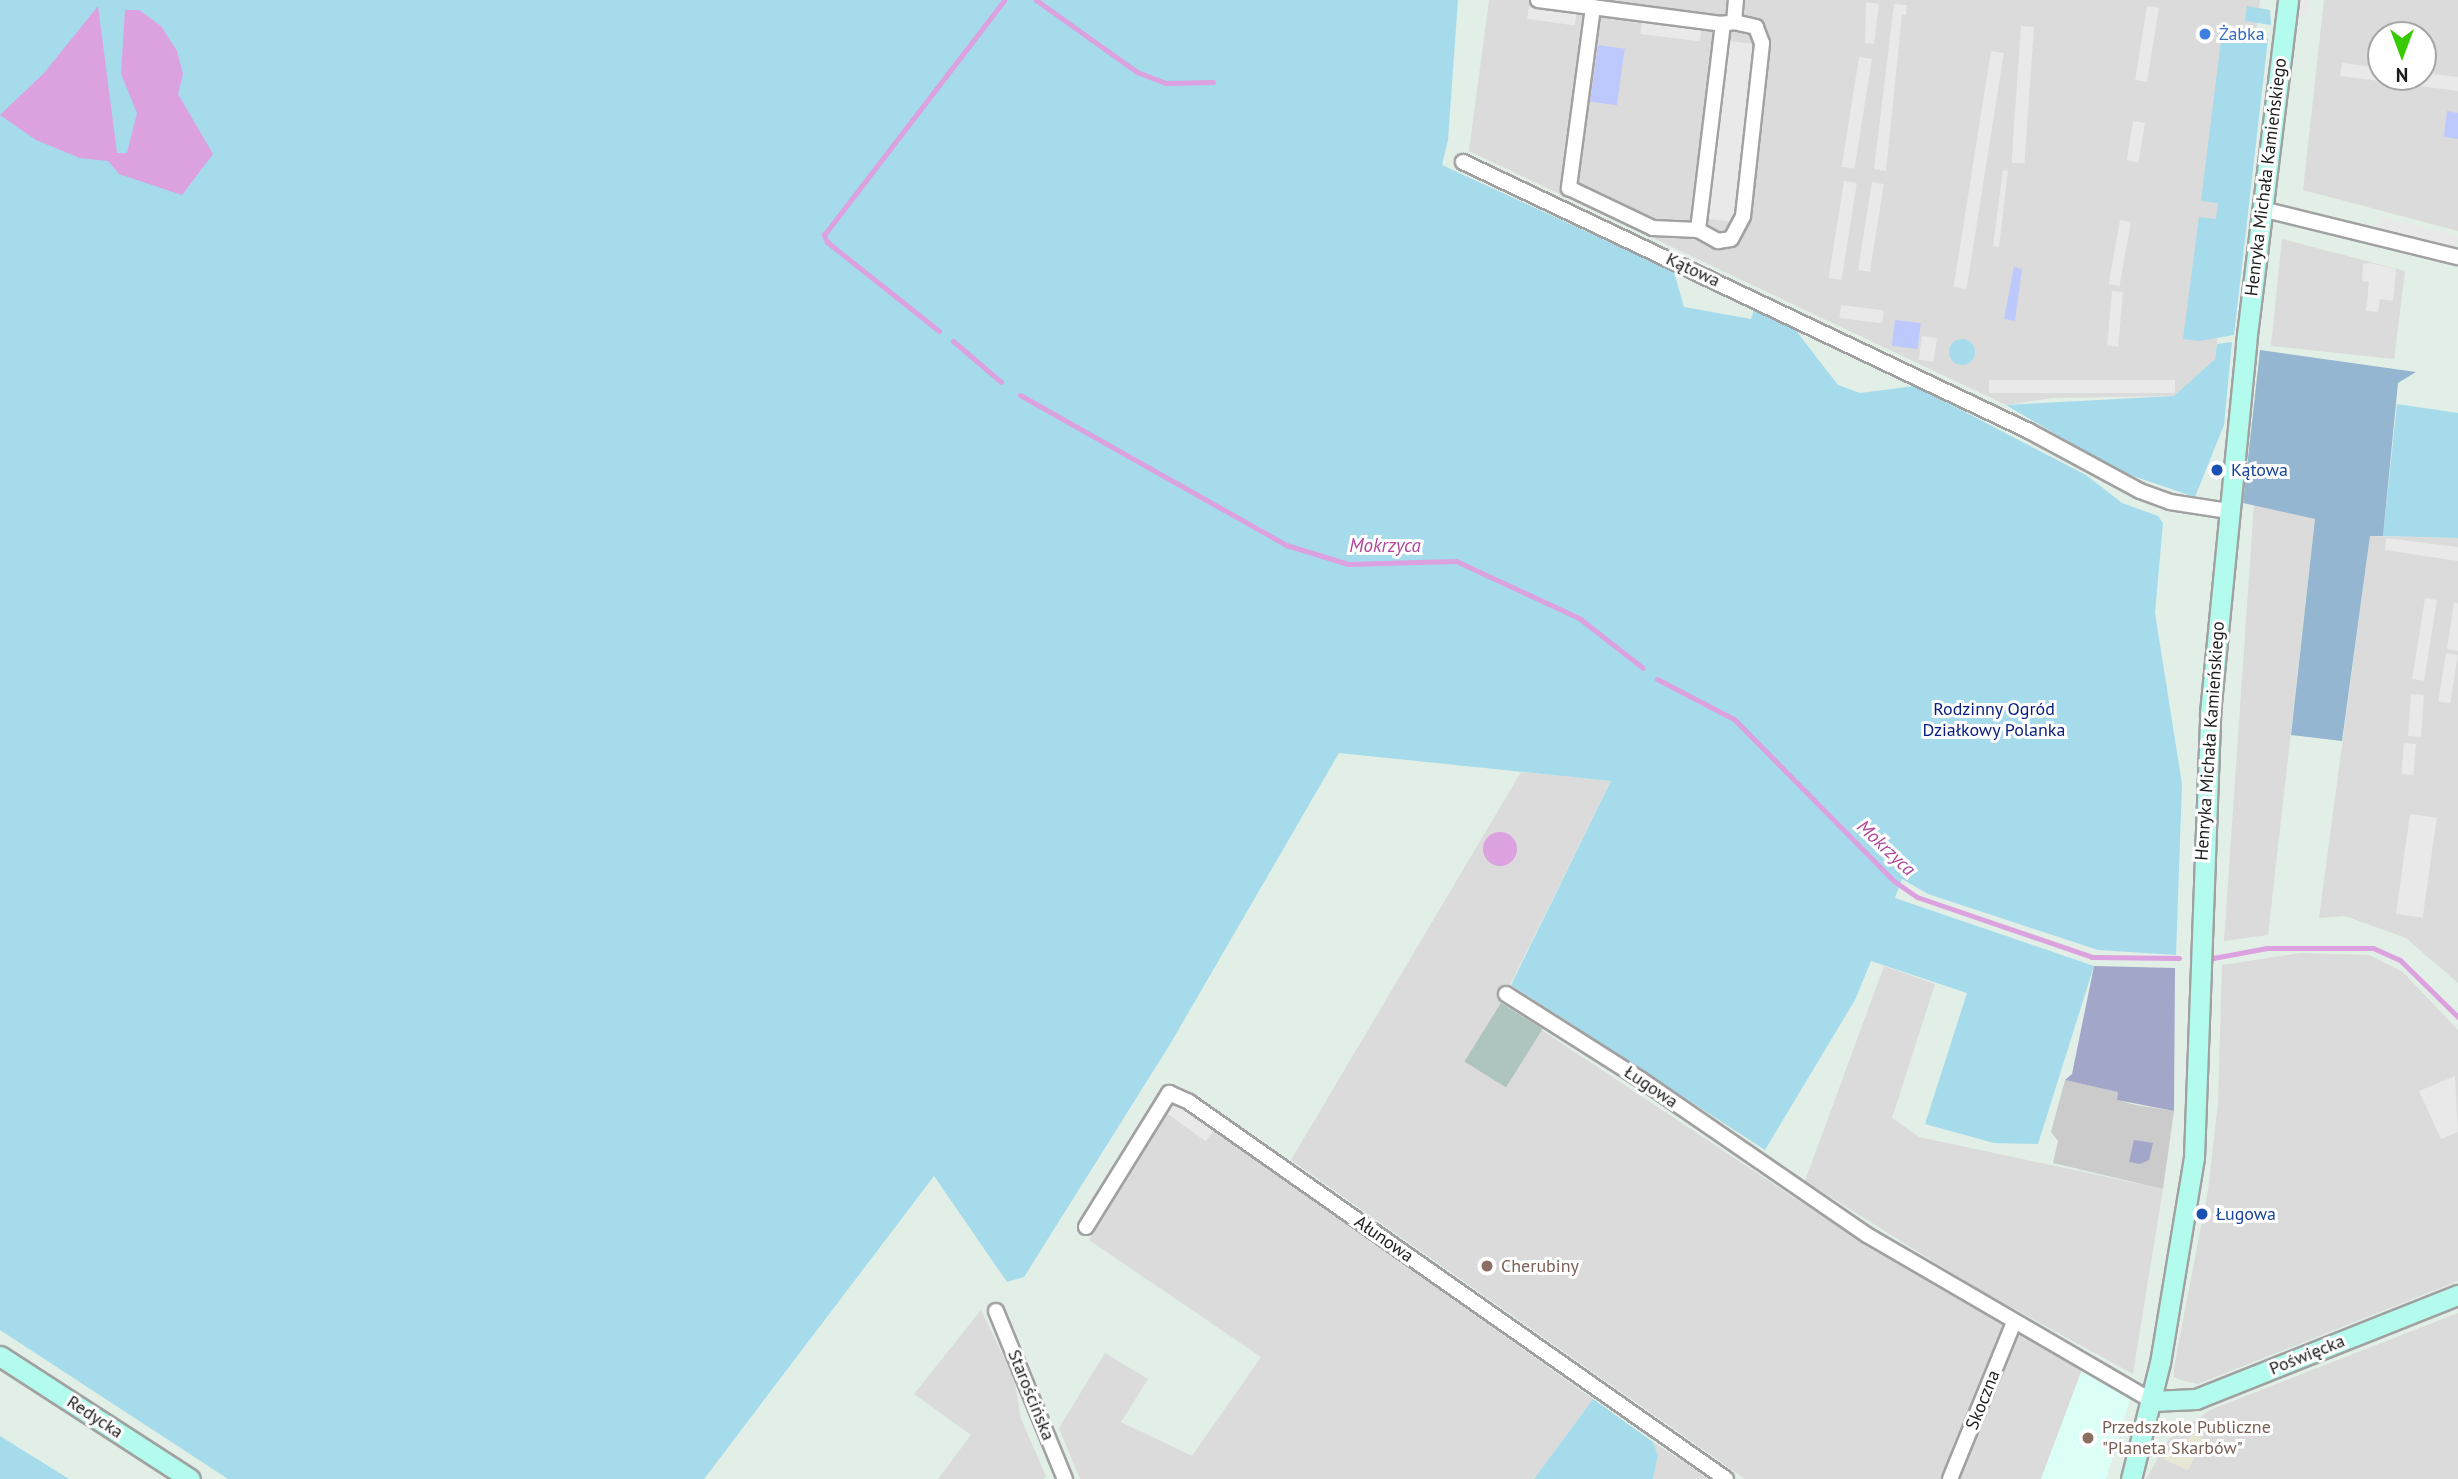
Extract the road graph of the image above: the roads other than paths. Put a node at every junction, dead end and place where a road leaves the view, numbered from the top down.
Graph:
1 (1538, 0) edge
2 (1736, 0) edge
3 (2288, 0) edge
4 (1593, 7) junction
5 (1728, 23) junction
6 (1463, 162) dead end
7 (2262, 209) junction
8 (1698, 230) junction
9 (2458, 257) edge
10 (2228, 511) junction
11 (1506, 994) dead end
12 (1086, 1227) dead end
13 (2458, 1295) edge
14 (996, 1311) dead end
15 (2014, 1322) junction
16 (0, 1356) edge
17 (2152, 1401) junction
18 (190, 1479) edge
19 (1066, 1479) edge
20 (1726, 1479) edge
21 (1950, 1479) edge
22 (2131, 1479) edge

1 - 4 street
2 - 5 street
3 - 7 street, Henryka Michała Kamieńskiego
4 - 5 street
4 - 8 street
5 - 8 street
5 - 8 street
6 - 10 street, Kątowa
7 - 9 street
7 - 10 street, Henryka Michała Kamieńskiego
10 - 17 street, Henryka Michała Kamieńskiego
11 - 15 street, Ługowa
12 - 20 street, Ałunowa
13 - 17 street, Poświęcka
14 - 19 street, Starościńska
15 - 17 street, Ługowa
15 - 21 street, Skoczna
16 - 18 street, Redycka
17 - 22 street, Henryka Michała Kamieńskiego

